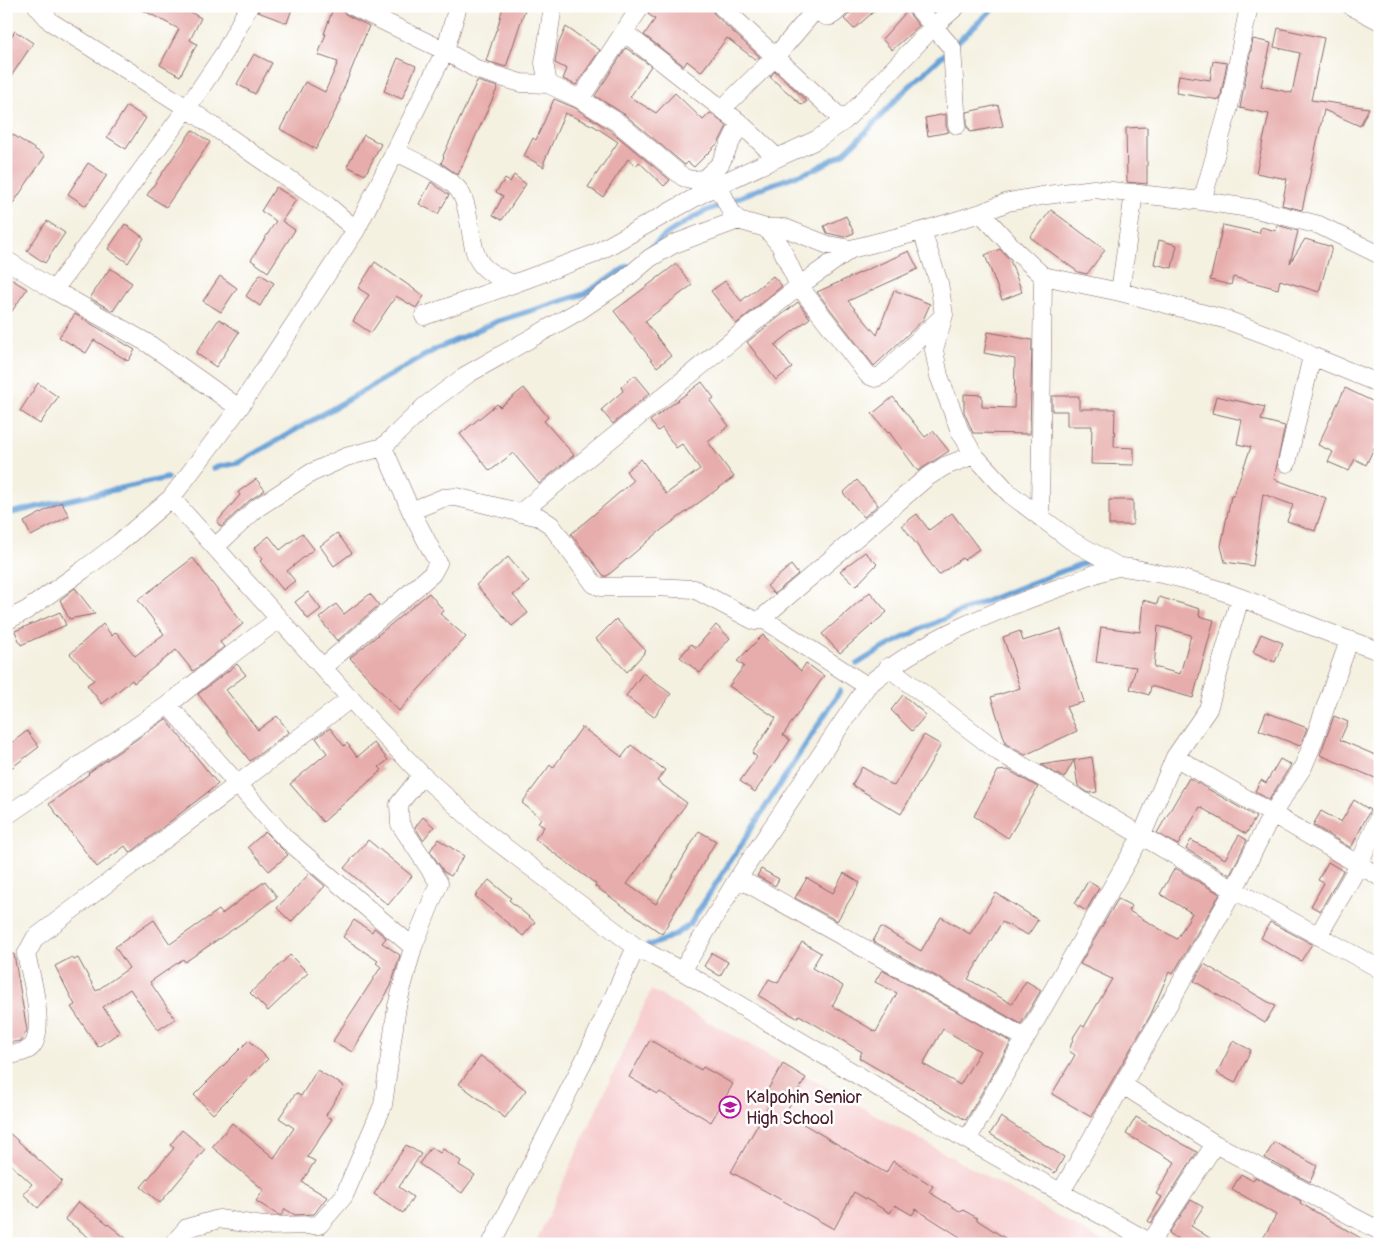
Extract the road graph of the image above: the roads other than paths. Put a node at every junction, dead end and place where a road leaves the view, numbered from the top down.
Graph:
1 (37, 6) edge
2 (249, 6) edge
3 (352, 6) edge
4 (458, 6) edge
5 (553, 6) edge
6 (641, 6) edge
7 (721, 6) edge
8 (842, 6) edge
9 (916, 6) edge
10 (957, 6) edge
11 (1249, 6) edge
12 (1351, 6) edge
13 (814, 8) edge
14 (1380, 21) edge
15 (625, 33) junction
16 (943, 37) junction
17 (445, 51) junction
18 (776, 56) junction
19 (548, 84) junction
20 (580, 99) junction
21 (188, 108) junction
22 (722, 109) junction
23 (844, 122) junction
24 (740, 123) junction
25 (957, 125) dead end
26 (396, 152) junction
27 (777, 158) junction
28 (713, 187) junction
29 (1134, 192) junction
30 (1202, 200) junction
31 (981, 213) junction
32 (735, 216) junction
33 (766, 228) junction
34 (356, 230) junction
35 (922, 231) junction
36 (851, 249) junction
37 (1380, 255) edge
38 (6, 260) edge
39 (1043, 276) junction
40 (514, 284) junction
41 (799, 286) junction
42 (54, 290) junction
43 (1120, 292) junction
44 (944, 315) junction
45 (424, 316) dead end
46 (1312, 356) junction
47 (1380, 384) edge
48 (239, 408) junction
49 (383, 447) junction
50 (974, 455) junction
51 (1287, 463) dead end
52 (171, 498) junction
53 (412, 511) junction
54 (520, 513) junction
55 (1040, 517) junction
56 (215, 547) junction
57 (1119, 567) junction
58 (1240, 598) junction
59 (279, 619) junction
60 (762, 619) junction
61 (6, 621) edge
62 (1349, 641) junction
63 (1380, 651) edge
64 (323, 667) junction
65 (888, 667) junction
66 (867, 686) junction
67 (350, 698) junction
68 (168, 705) junction
69 (1175, 757) junction
70 (422, 774) junction
71 (239, 784) junction
72 (1272, 814) junction
73 (1380, 814) edge
74 (6, 816) edge
75 (1142, 836) junction
76 (1359, 865) junction
77 (1380, 877) edge
78 (738, 878) junction
79 (1234, 890) junction
80 (1318, 936) junction
81 (413, 947) junction
82 (636, 948) junction
83 (1380, 969) edge
84 (682, 971) junction
85 (1025, 1038) junction
86 (6, 1056) edge
87 (1123, 1084) junction
88 (967, 1140) junction
89 (1215, 1144) junction
90 (1061, 1192) junction
91 (1380, 1231) edge
92 (1152, 1243) edge
93 (172, 1244) edge
94 (491, 1244) edge

1 - 21 street
2 - 21 street
3 - 17 street
4 - 17 street
5 - 19 street
6 - 15 street
7 - 18 street
8 - 13 street
9 - 16 street
10 - 16 street
11 - 30 street
12 - 14 street
13 - 18 street
15 - 20 street
15 - 22 street
16 - 23 street
16 - 25 street
17 - 19 street
17 - 26 street
18 - 22 street
18 - 23 street
19 - 20 street
20 - 28 street
21 - 34 street
21 - 42 street
22 - 24 street
23 - 27 street
24 - 27 street
24 - 28 street
26 - 34 street
26 - 40 street
27 - 28 street
28 - 32 street
28 - 40 street
29 - 30 street
29 - 31 street
29 - 43 street
30 - 37 street
31 - 35 street
31 - 39 street
32 - 33 street
32 - 49 street
33 - 36 street
33 - 41 street
34 - 48 street
35 - 36 street
35 - 44 street
36 - 41 street
38 - 42 street
39 - 43 street
39 - 55 street
40 - 45 street
41 - 44 street
41 - 54 street
42 - 48 street
43 - 46 street
44 - 50 street
46 - 47 street
46 - 51 street
48 - 52 street
49 - 53 street
49 - 56 street
50 - 55 street
50 - 60 street
52 - 56 street
52 - 61 street
53 - 54 street
53 - 64 street
54 - 60 street
55 - 57 street
56 - 59 street
57 - 58 street
57 - 65 street
58 - 62 street
58 - 69 street
59 - 64 street
59 - 68 street
60 - 66 street
62 - 63 street
62 - 72 street
64 - 67 street
65 - 66 street
65 - 75 street
66 - 78 street
67 - 70 street
67 - 71 street
68 - 71 street
68 - 74 street
69 - 72 street
69 - 75 street
70 - 81 street
70 - 82 street
71 - 81 street
71 - 86 street
72 - 76 street
72 - 79 street
73 - 76 street
75 - 79 street
75 - 85 street
76 - 77 street
76 - 80 street
78 - 84 street
78 - 85 street
79 - 80 street
79 - 87 street
80 - 83 street
81 - 93 street
82 - 84 street
82 - 94 street
84 - 88 street
85 - 88 street
87 - 89 street
87 - 90 street
88 - 90 street
89 - 91 street
89 - 92 street
90 - 92 street

